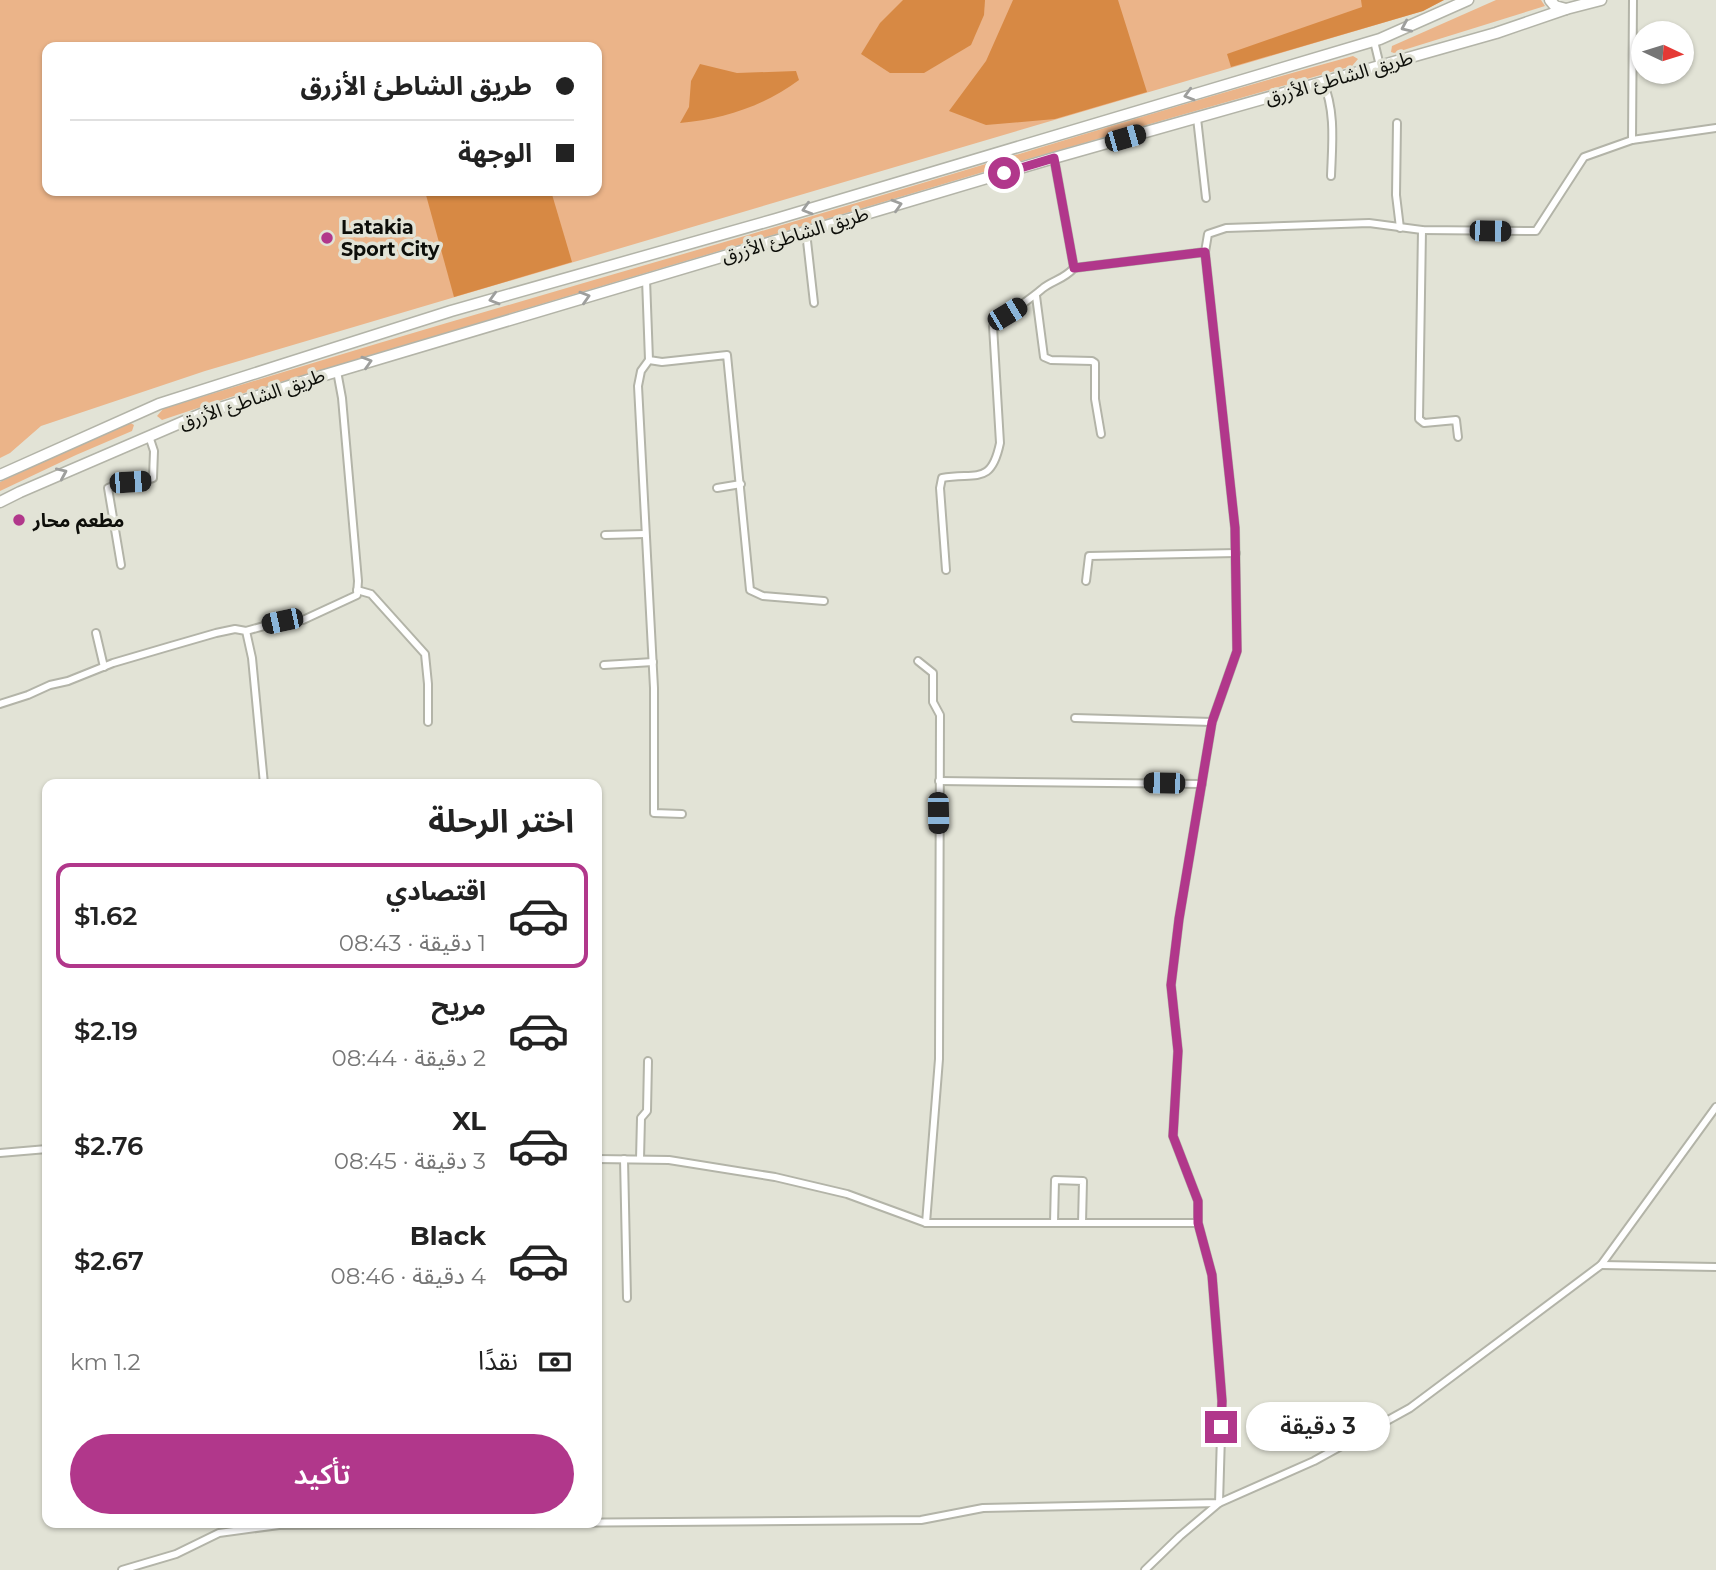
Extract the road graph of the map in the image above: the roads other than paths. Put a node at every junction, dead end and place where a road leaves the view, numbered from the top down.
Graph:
1 (1468, 0) edge
2 (1550, 0) edge
3 (1601, 0) edge
4 (1633, 0) edge
5 (1566, 9) junction
6 (1374, 41) junction
7 (1380, 66) junction
8 (1323, 82) junction
9 (1196, 118) junction
10 (1397, 123) dead end
11 (1716, 128) edge
12 (1632, 140) junction
13 (1054, 158) junction
14 (1331, 176) dead end
15 (1206, 198) dead end
16 (1400, 228) junction
17 (1423, 230) junction
18 (806, 232) junction
19 (1205, 252) junction
20 (1074, 268) junction
21 (646, 279) junction
22 (1036, 296) junction
23 (814, 303) dead end
24 (649, 360) junction
25 (337, 371) junction
26 (1101, 434) dead end
27 (149, 436) junction
28 (1458, 437) dead end
29 (0, 475) edge
30 (741, 484) junction
31 (717, 488) dead end
32 (0, 502) edge
33 (606, 534) dead end
34 (645, 534) junction
35 (1236, 553) junction
36 (121, 565) dead end
37 (947, 570) dead end
38 (1086, 581) dead end
39 (357, 590) junction
40 (824, 601) dead end
41 (246, 631) junction
42 (96, 634) dead end
43 (918, 660) dead end
44 (653, 662) junction
45 (604, 665) dead end
46 (104, 667) junction
47 (0, 704) edge
48 (1075, 718) dead end
49 (428, 722) dead end
50 (1212, 722) junction
51 (264, 779) edge
52 (939, 781) junction
53 (1202, 784) junction
54 (682, 814) dead end
55 (648, 1061) dead end
56 (1716, 1107) edge
57 (42, 1149) edge
58 (0, 1153) edge
59 (602, 1158) edge
60 (624, 1159) junction
61 (640, 1159) junction
62 (926, 1223) junction
63 (1054, 1223) junction
64 (1082, 1223) junction
65 (1198, 1223) junction
66 (1601, 1265) junction
67 (1716, 1267) edge
68 (627, 1298) dead end
69 (1219, 1503) junction
70 (602, 1522) edge
71 (256, 1528) edge
72 (122, 1570) edge
73 (1145, 1570) edge

1 -> 6 main road, طريق الشاطئ الأزرق
2 - 5 main road
3 - 5 main road, طريق الشاطئ الأزرق
4 - 12 street
5 - 7 main road, طريق الشاطئ الأزرق
6 - 7 street
6 -> 29 main road, طريق الشاطئ الأزرق
7 - 8 main road, طريق الشاطئ الأزرق
8 - 9 main road, طريق الشاطئ الأزرق
8 - 14 street
9 - 13 main road, طريق الشاطئ الأزرق
9 - 15 street
10 - 16 street
11 - 12 street
12 - 17 street
18 -> 13 main road, طريق الشاطئ الأزرق
13 - 20 street
16 - 17 street
16 - 19 street
17 - 28 street
18 - 21 main road, طريق الشاطئ الأزرق
18 - 23 street
19 - 20 street
19 - 35 street
20 - 22 street
21 - 24 street
25 -> 21 main road, طريق الشاطئ الأزرق
22 - 26 street
22 - 37 street
24 - 30 street
24 - 34 street
25 - 27 main road, طريق الشاطئ الأزرق
25 - 39 street
32 -> 27 main road, طريق الشاطئ الأزرق
27 - 36 street
30 - 31 street
30 - 40 street
33 - 34 street
34 - 44 street
35 - 38 street
35 - 50 street
39 - 41 street
39 - 49 street
41 - 46 street
41 - 51 street
42 - 46 street
43 - 52 street
44 - 45 street
44 - 54 street
46 - 47 street
48 - 50 street
50 - 53 street
52 - 53 street
52 - 62 street
53 - 65 street
55 - 61 street
56 - 66 street
57 - 58 street
59 - 60 street
60 - 61 street
60 - 68 street
61 - 62 street
62 - 63 street
63 - 64 street
63 - 64 street
64 - 65 street
65 - 69 street
66 - 67 street
66 - 69 street
69 - 70 street
69 - 73 street
71 - 72 street

